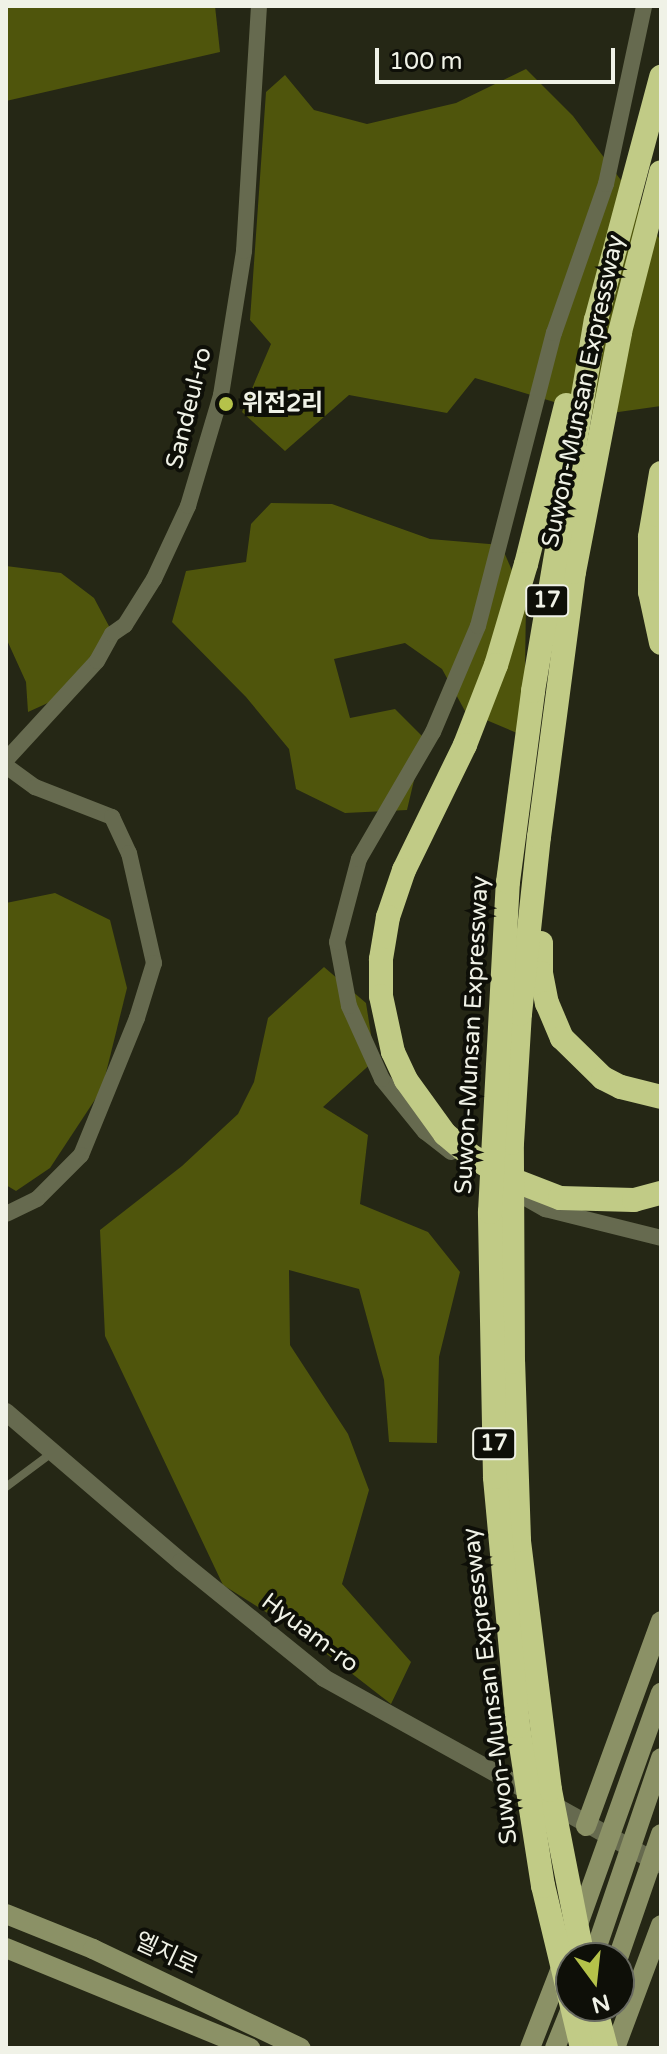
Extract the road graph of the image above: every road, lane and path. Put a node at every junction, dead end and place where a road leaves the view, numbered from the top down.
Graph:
1 (259, 6) edge
2 (644, 6) edge
3 (661, 77) edge
4 (661, 172) edge
5 (596, 320) junction
6 (661, 473) edge
7 (661, 643) edge
8 (6, 760) edge
9 (6, 766) edge
10 (539, 837) junction
11 (661, 1097) edge
12 (503, 1139) junction
13 (661, 1193) edge
14 (6, 1214) edge
15 (661, 1238) edge
16 (6, 1412) edge
17 (53, 1451) junction
18 (6, 1487) edge
19 (661, 1621) edge
20 (524, 1673) junction
21 (661, 1693) edge
22 (661, 1758) edge
23 (633, 1808) junction
24 (586, 1826) junction
25 (661, 1834) edge
26 (661, 1865) edge
27 (6, 1914) edge
28 (661, 1925) edge
29 (580, 1942) edge
30 (599, 1942) edge
31 (623, 1942) edge
32 (6, 1948) edge
33 (551, 1997) junction
34 (566, 2022) edge
35 (590, 2022) edge
36 (600, 2022) edge
37 (250, 2048) edge
38 (301, 2048) edge
39 (521, 2048) edge
40 (530, 2048) edge
41 (555, 2048) edge
42 (581, 2048) edge
43 (606, 2048) edge
44 (615, 2048) edge

1 - 8 street, Sandeul-ro
2 - 15 street
3 - 5 highway, Suwon-Munsan Expressway / 17
4 - 10 highway, Suwon-Munsan Expressway / 17
5 - 12 highway, Suwon-Munsan Expressway / 17
5 - 13 highway
6 - 7 highway
9 - 14 street
10 - 11 highway
10 - 12 highway, Suwon-Munsan Expressway / 17
12 - 20 highway, Suwon-Munsan Expressway / 17
16 - 17 street, Hyuam-ro
17 - 18 lane
17 - 24 street, Hyuam-ro
19 - 24 main road
20 - 29 highway, Suwon-Munsan Expressway / 17
20 - 42 highway, Suwon-Munsan Expressway / 17
21 - 23 main road
22 - 23 main road
23 - 30 main road
23 - 33 main road
24 - 26 street, Hyuam-ro
25 - 31 main road
27 - 38 main road, 엘지로
28 - 44 main road
32 - 37 main road
33 - 39 main road
33 - 40 main road
34 - 41 main road
35 - 42 main road
36 - 43 highway

